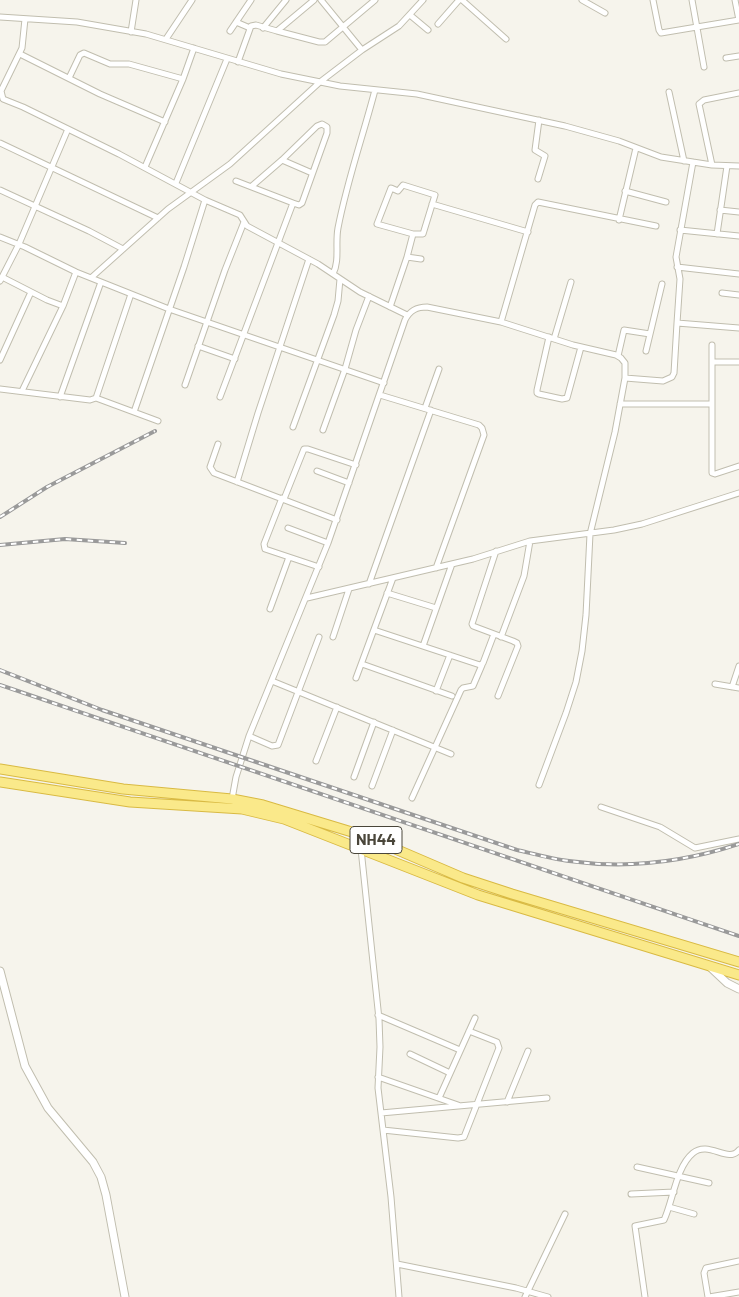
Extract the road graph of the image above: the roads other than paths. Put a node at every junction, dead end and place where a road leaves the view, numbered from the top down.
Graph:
1 (136, 0) edge
2 (192, 0) edge
3 (250, 0) edge
4 (286, 0) edge
5 (314, 0) edge
6 (321, 0) edge
7 (375, 0) edge
8 (422, 0) edge
9 (460, 0) edge
10 (582, 0) edge
11 (653, 0) edge
12 (692, 0) edge
13 (735, 0) edge
14 (606, 13) dead end
15 (410, 15) junction
16 (0, 17) edge
17 (25, 19) junction
18 (739, 20) edge
19 (236, 22) junction
20 (438, 24) dead end
21 (342, 27) junction
22 (697, 27) junction
23 (250, 28) junction
24 (263, 28) junction
25 (428, 30) dead end
26 (230, 31) dead end
27 (277, 31) junction
28 (131, 32) junction
29 (166, 39) junction
30 (506, 39) dead end
31 (194, 48) junction
32 (362, 50) junction
33 (20, 54) junction
34 (739, 56) edge
35 (726, 58) dead end
36 (227, 59) junction
37 (238, 62) junction
38 (704, 66) dead end
39 (69, 78) junction
40 (183, 78) junction
41 (320, 82) junction
42 (375, 90) junction
43 (669, 92) dead end
44 (739, 93) edge
45 (539, 120) junction
46 (165, 122) junction
47 (68, 129) junction
48 (0, 142) edge
49 (636, 148) junction
50 (282, 160) junction
51 (684, 161) junction
52 (693, 162) junction
53 (712, 165) junction
54 (727, 166) junction
55 (739, 166) edge
56 (145, 167) junction
57 (51, 168) junction
58 (312, 173) junction
59 (538, 180) dead end
60 (236, 181) dead end
61 (176, 183) junction
62 (252, 186) junction
63 (0, 190) edge
64 (625, 191) junction
65 (193, 192) junction
66 (206, 200) junction
67 (666, 202) dead end
68 (293, 203) junction
69 (432, 204) junction
70 (35, 206) junction
71 (720, 210) junction
72 (739, 212) edge
73 (158, 218) junction
74 (619, 220) junction
75 (244, 222) junction
76 (656, 226) dead end
77 (680, 230) junction
78 (528, 232) junction
79 (413, 234) junction
80 (717, 234) junction
81 (739, 236) edge
82 (0, 237) edge
83 (278, 243) junction
84 (19, 244) junction
85 (123, 249) junction
86 (407, 257) junction
87 (309, 259) junction
88 (421, 259) dead end
89 (676, 267) junction
90 (76, 272) junction
91 (333, 274) junction
92 (739, 274) edge
93 (92, 277) junction
94 (1, 279) edge
95 (340, 279) junction
96 (101, 282) junction
97 (571, 282) dead end
98 (662, 284) dead end
99 (31, 292) junction
100 (722, 293) dead end
101 (131, 294) junction
102 (739, 294) edge
103 (368, 296) junction
104 (63, 306) junction
105 (390, 307) junction
106 (169, 309) junction
107 (407, 315) junction
108 (207, 321) junction
109 (500, 322) junction
110 (677, 323) junction
111 (739, 328) edge
112 (244, 334) junction
113 (650, 334) junction
114 (551, 338) junction
115 (712, 345) dead end
116 (198, 346) junction
117 (281, 347) junction
118 (581, 347) junction
119 (646, 351) dead end
120 (618, 356) junction
121 (235, 359) junction
122 (0, 360) edge
123 (317, 360) junction
124 (712, 362) junction
125 (739, 362) edge
126 (345, 369) junction
127 (438, 369) dead end
128 (625, 378) junction
129 (384, 383) junction
130 (185, 385) dead end
131 (0, 389) edge
132 (22, 391) junction
133 (380, 394) junction
134 (60, 397) junction
135 (220, 397) dead end
136 (96, 398) junction
137 (620, 404) junction
138 (712, 404) junction
139 (428, 409) junction
140 (134, 412) junction
141 (158, 421) dead end
142 (294, 427) dead end
143 (322, 430) dead end
144 (218, 444) dead end
145 (356, 465) junction
146 (739, 466) edge
147 (318, 472) dead end
148 (237, 482) junction
149 (349, 483) junction
150 (739, 493) edge
151 (283, 499) junction
152 (337, 520) junction
153 (288, 528) dead end
154 (590, 534) junction
155 (530, 541) junction
156 (328, 543) junction
157 (496, 551) junction
158 (289, 557) junction
159 (452, 564) junction
160 (319, 567) junction
161 (436, 568) junction
162 (393, 578) junction
163 (369, 584) junction
164 (349, 589) junction
165 (387, 593) junction
166 (307, 598) junction
167 (270, 608) dead end
168 (436, 608) junction
169 (374, 630) junction
170 (494, 634) junction
171 (319, 637) dead end
172 (333, 637) dead end
173 (501, 637) junction
174 (422, 646) junction
175 (450, 655) junction
176 (362, 664) junction
177 (482, 665) junction
178 (739, 666) edge
179 (356, 678) dead end
180 (272, 681) junction
181 (715, 684) dead end
182 (732, 687) junction
183 (739, 688) edge
184 (298, 691) junction
185 (436, 691) junction
186 (452, 696) dead end
187 (498, 696) dead end
188 (337, 707) junction
189 (374, 722) junction
190 (394, 730) junction
191 (250, 736) junction
192 (436, 747) junction
193 (451, 754) dead end
194 (316, 761) dead end
195 (0, 769) edge
196 (354, 777) dead end
197 (0, 782) edge
198 (372, 786) dead end
199 (539, 786) dead end
200 (412, 798) dead end
201 (232, 799) junction
202 (601, 807) dead end
203 (365, 836) junction
204 (739, 839) edge
205 (361, 849) junction
206 (739, 962) edge
207 (708, 965) junction
208 (0, 971) edge
209 (739, 974) edge
210 (739, 989) edge
211 (378, 1015) junction
212 (475, 1018) dead end
213 (469, 1031) junction
214 (460, 1050) junction
215 (528, 1051) dead end
216 (410, 1054) dead end
217 (450, 1072) junction
218 (378, 1077) junction
219 (439, 1098) junction
220 (547, 1098) dead end
221 (507, 1102) junction
222 (476, 1105) junction
223 (461, 1106) junction
224 (381, 1113) junction
225 (383, 1130) junction
226 (739, 1150) edge
227 (637, 1167) dead end
228 (680, 1176) junction
229 (709, 1182) dead end
230 (674, 1192) junction
231 (632, 1194) dead end
232 (669, 1208) junction
233 (566, 1214) dead end
234 (694, 1214) dead end
235 (739, 1261) edge
236 (397, 1264) junction
237 (528, 1290) junction
238 (739, 1292) edge
239 (126, 1297) edge
240 (399, 1297) edge
241 (525, 1297) edge
242 (548, 1297) edge
243 (645, 1297) edge
244 (709, 1297) edge

1 - 28 street
2 - 29 street
3 - 19 street
4 - 24 street
5 - 27 street
6 - 21 street
7 - 21 street
8 - 15 street
9 - 20 street
9 - 30 street
10 - 14 street
11 - 22 street
12 - 22 street
13 - 18 street
15 - 25 street
15 - 32 street
16 - 17 street
17 - 28 street
17 - 33 street
18 - 22 street
19 - 23 street
19 - 26 street
21 - 27 street
21 - 32 street
22 - 38 street
23 - 24 street
23 - 37 street
24 - 27 street
28 - 29 street
29 - 31 street
31 - 36 street
31 - 40 street
32 - 41 street
33 - 39 street
33 - 47 street
34 - 35 street
36 - 37 street
36 - 61 street
37 - 41 street
39 - 40 street
39 - 46 street
40 - 46 street
41 - 42 street
41 - 65 street
42 - 45 street
42 - 91 street
43 - 51 street
44 - 53 street
45 - 49 street
45 - 59 street
46 - 56 street
47 - 56 street
47 - 57 street
48 - 57 street
49 - 51 street
49 - 64 street
50 - 58 street
50 - 58 street
50 - 62 street
51 - 52 street
52 - 53 street
52 - 77 street
53 - 54 street
54 - 55 street
54 - 71 street
56 - 61 street
57 - 70 street
57 - 73 street
58 - 68 street
60 - 62 street
61 - 65 street
62 - 68 street
63 - 70 street
64 - 67 street
64 - 74 street
65 - 66 street
65 - 73 street
66 - 75 street
66 - 106 street
68 - 83 street
69 - 78 street
69 - 79 street
69 - 79 street
70 - 84 street
70 - 85 street
71 - 72 street
71 - 80 street
73 - 85 street
74 - 76 street
74 - 78 street
75 - 83 street
75 - 108 street
77 - 80 street
77 - 89 street
78 - 109 street
79 - 86 street
80 - 81 street
82 - 84 street
83 - 87 street
83 - 112 street
84 - 90 street
84 - 94 street
85 - 93 street
86 - 88 street
86 - 105 street
87 - 91 street
87 - 117 street
89 - 92 street
89 - 110 street
90 - 93 street
90 - 104 street
91 - 95 street
93 - 96 street
94 - 99 street
95 - 103 street
95 - 123 street
96 - 101 street
96 - 134 street
97 - 114 street
98 - 113 street
99 - 104 street
99 - 122 street
100 - 102 street
101 - 106 street
101 - 136 street
103 - 105 street
103 - 126 street
104 - 132 street
105 - 107 street
106 - 108 street
106 - 140 street
107 - 109 street
107 - 129 street
108 - 112 street
108 - 116 street
109 - 114 street
110 - 111 street
110 - 128 street
112 - 117 street
112 - 121 street
113 - 119 street
113 - 120 street
114 - 118 street
114 - 118 street
115 - 124 street
116 - 121 street
116 - 130 street
117 - 123 street
117 - 148 street
118 - 120 street
120 - 128 street
121 - 135 street
123 - 126 street
123 - 142 street
124 - 125 street
124 - 138 street
126 - 129 street
126 - 143 street
127 - 139 street
128 - 137 street
129 - 133 street
131 - 132 street
132 - 134 street
133 - 139 street
133 - 145 street
134 - 136 street
136 - 140 street
137 - 138 street
137 - 154 street
138 - 146 street
139 - 161 street
139 - 163 street
140 - 141 street
144 - 148 street
145 - 149 street
145 - 151 street
147 - 149 street
148 - 151 street
149 - 152 street
150 - 154 street
151 - 152 street
151 - 158 street
152 - 156 street
153 - 156 street
154 - 155 street
154 - 199 street
155 - 157 street
155 - 173 street
156 - 160 street
157 - 159 street
157 - 170 street
158 - 160 street
158 - 167 street
159 - 161 street
159 - 168 street
160 - 166 street
161 - 162 street
162 - 163 street
162 - 165 street
163 - 164 street
164 - 166 street
164 - 172 street
165 - 168 street
165 - 169 street
166 - 180 street
168 - 174 street
169 - 174 street
169 - 176 street
170 - 173 street
170 - 177 street
171 - 184 street
173 - 187 street
174 - 175 street
175 - 177 street
175 - 185 street
176 - 179 street
176 - 185 street
177 - 192 street
178 - 182 street
180 - 184 street
180 - 191 street
181 - 182 street
182 - 183 street
184 - 188 street
184 - 191 street
185 - 186 street
188 - 189 street
188 - 194 street
189 - 190 street
189 - 196 street
190 - 192 street
190 - 198 street
191 - 201 street
192 - 193 street
192 - 200 street
195 - 201 highway, NH44
197 - 205 highway, NH44
201 - 203 highway, NH44
202 - 204 street
203 - 205 street
203 - 206 highway, NH44
205 - 207 highway, NH44
205 - 211 street
207 - 209 highway, NH44
207 - 210 street
208 - 239 street
211 - 214 street
211 - 218 street
212 - 213 street
213 - 214 street
213 - 222 street
214 - 217 street
215 - 221 street
216 - 217 street
217 - 219 street
218 - 219 street
218 - 224 street
219 - 223 street
220 - 221 street
221 - 222 street
222 - 223 street
222 - 225 street
223 - 224 street
224 - 225 street
225 - 236 street
226 - 228 street
227 - 228 street
228 - 229 street
228 - 230 street
230 - 231 street
230 - 232 street
232 - 234 street
232 - 243 street
233 - 237 street
235 - 244 street
236 - 237 street
236 - 240 street
237 - 241 street
237 - 242 street
238 - 244 street

